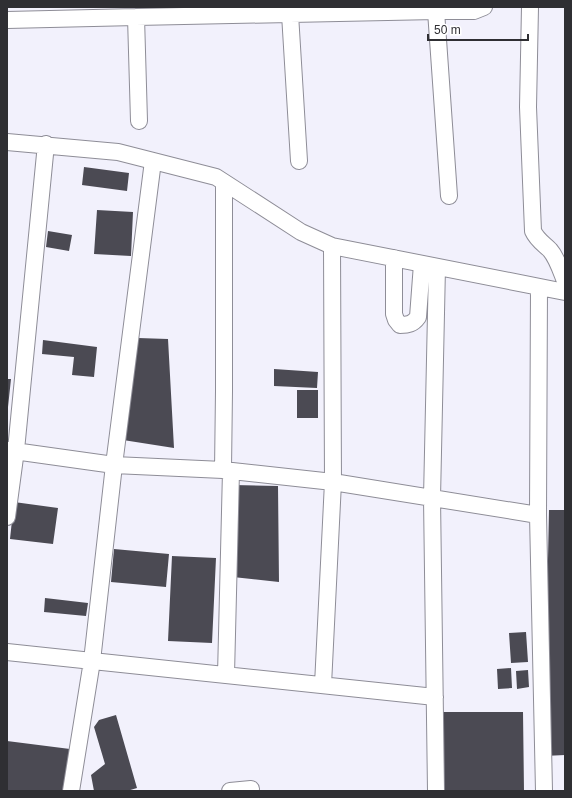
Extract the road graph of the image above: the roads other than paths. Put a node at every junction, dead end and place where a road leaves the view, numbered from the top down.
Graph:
1 (484, 7) edge
2 (530, 7) edge
3 (436, 11) junction
4 (290, 14) junction
5 (136, 17) junction
6 (7, 20) edge
7 (139, 121) dead end
8 (7, 142) edge
9 (46, 144) junction
10 (153, 161) junction
11 (299, 161) dead end
12 (224, 183) junction
13 (449, 196) dead end
14 (332, 246) junction
15 (394, 258) junction
16 (429, 265) junction
17 (565, 281) edge
18 (539, 287) junction
19 (565, 292) edge
20 (12, 450) edge
21 (114, 464) junction
22 (227, 471) junction
23 (333, 482) junction
24 (432, 498) junction
25 (538, 515) junction
26 (7, 517) edge
27 (7, 652) edge
28 (92, 661) junction
29 (226, 675) junction
30 (323, 685) junction
31 (435, 697) junction
32 (251, 789) dead end
33 (71, 791) edge
34 (230, 791) edge
35 (436, 791) edge
36 (544, 791) edge

1 - 3 street
2 - 17 street
3 - 4 street
3 - 13 street
4 - 5 street
4 - 11 street
5 - 6 street
5 - 7 street
8 - 9 street
9 - 10 street
9 - 20 street
10 - 12 street
10 - 21 street
12 - 14 street
12 - 22 street
14 - 15 street
14 - 23 street
15 - 16 street
15 - 16 street
16 - 18 street
16 - 24 street
18 - 19 street
18 - 25 street
20 - 21 street
20 - 26 street
21 - 22 street
21 - 28 street
22 - 23 street
22 - 29 street
23 - 24 street
23 - 30 street
24 - 25 street
24 - 31 street
25 - 36 street
27 - 28 street
28 - 29 street
28 - 33 street
29 - 30 street
30 - 31 street
31 - 35 street
32 - 34 street

